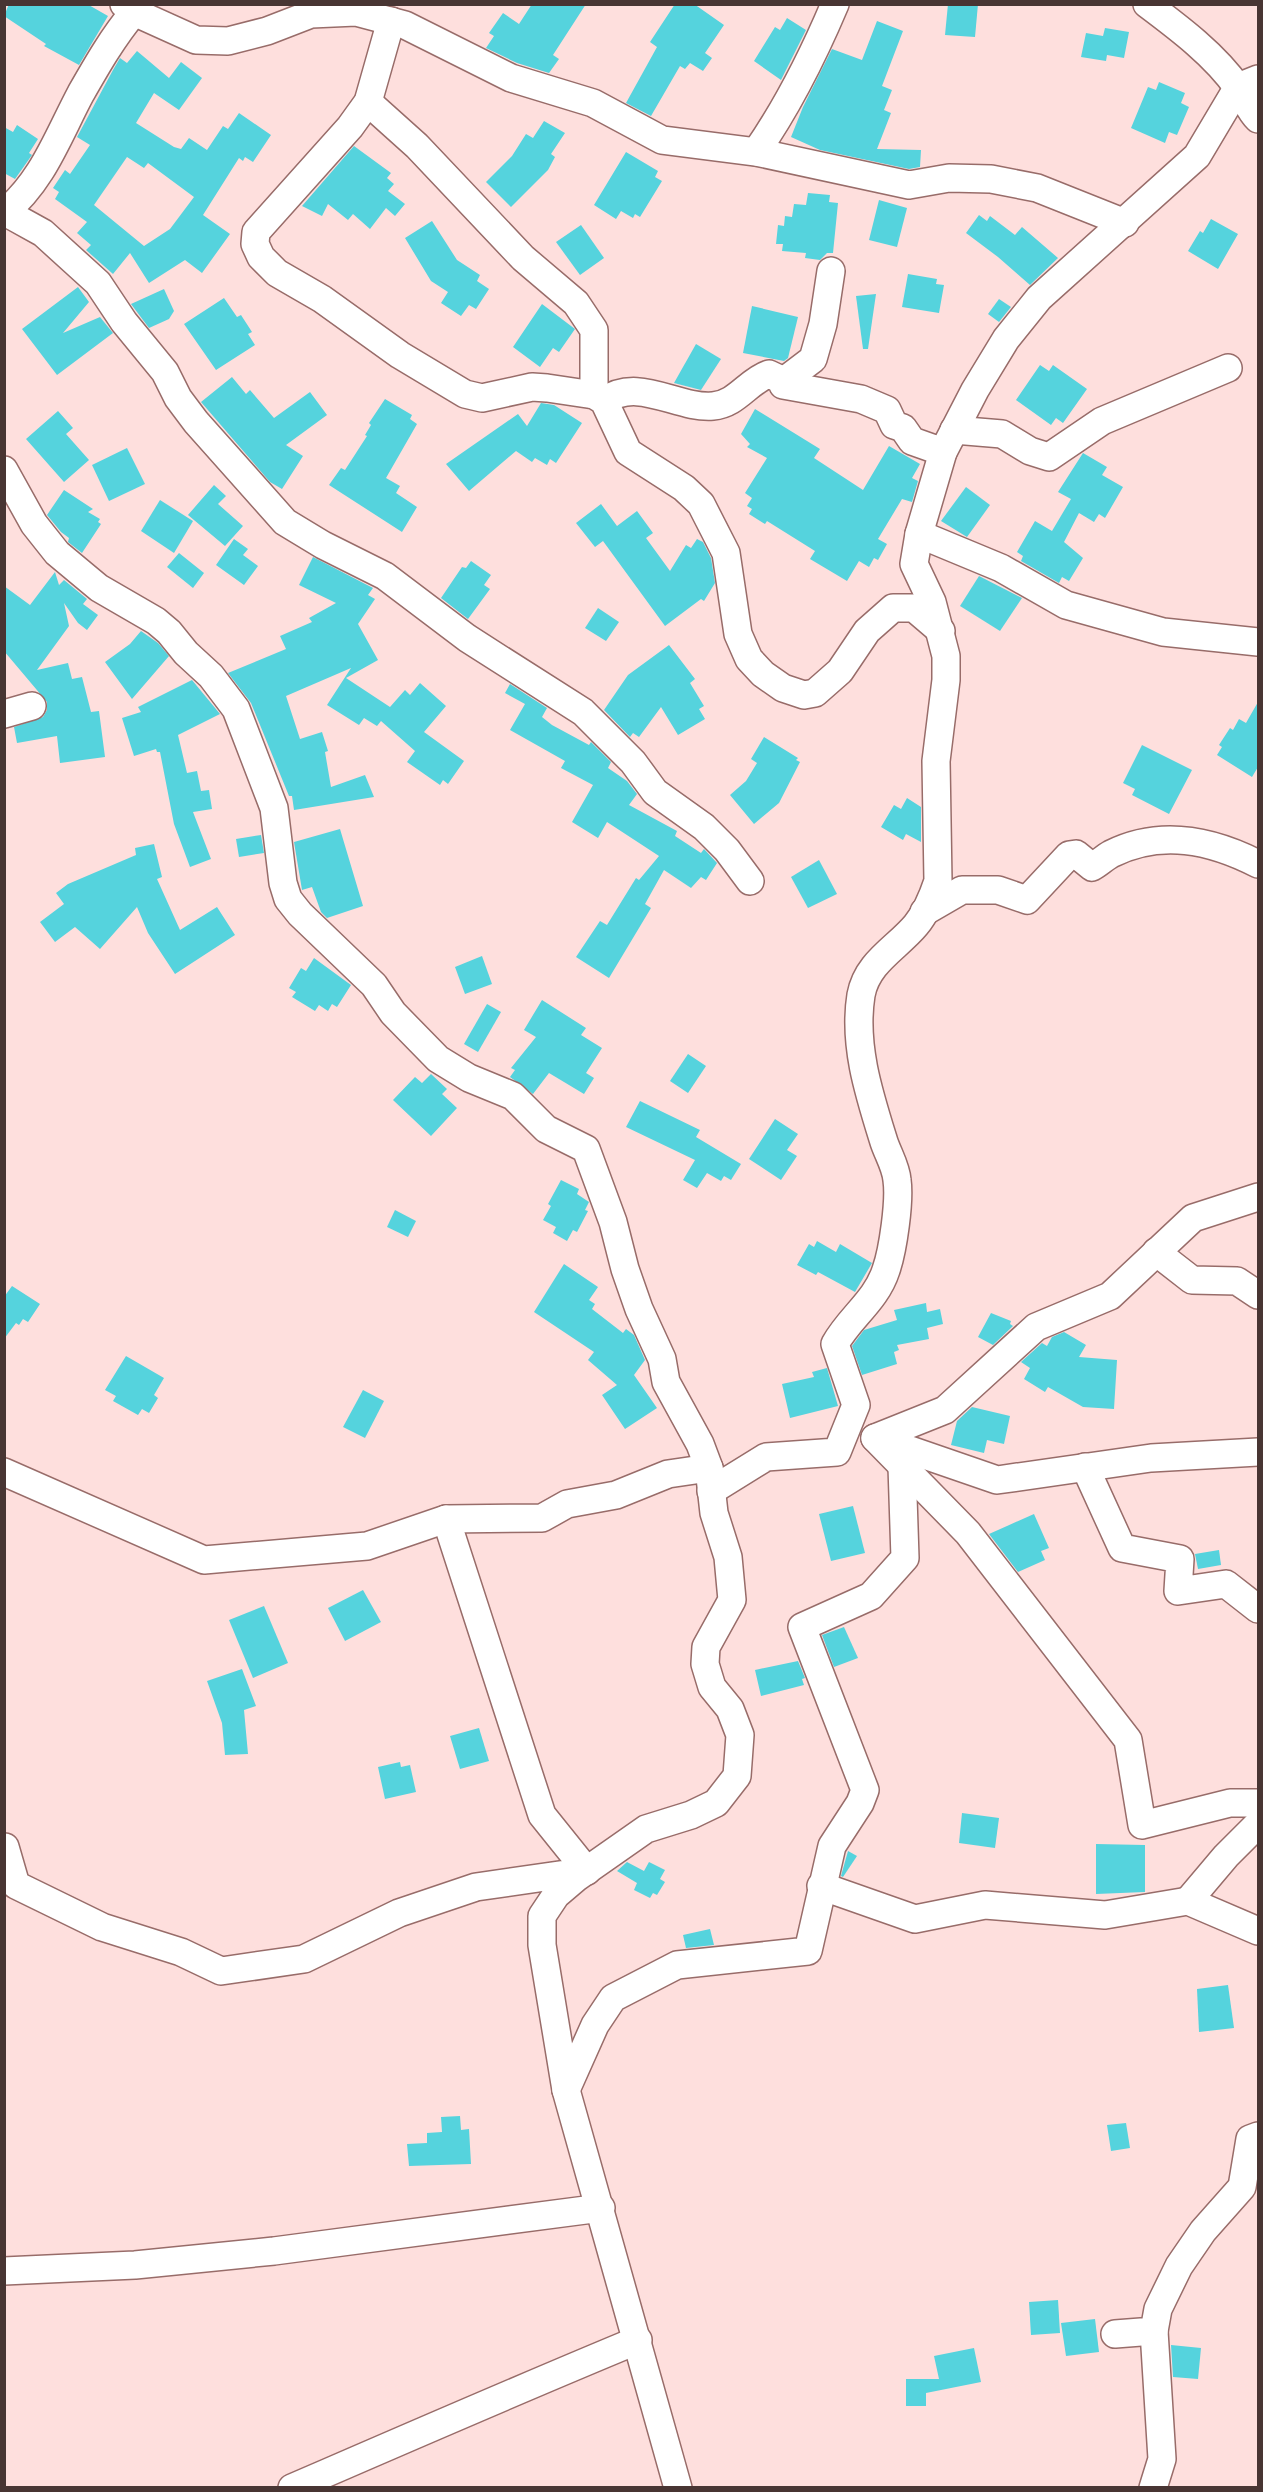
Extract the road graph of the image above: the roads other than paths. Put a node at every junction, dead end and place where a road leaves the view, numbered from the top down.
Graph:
1 (835, 4) edge
2 (1147, 4) edge
3 (129, 8) edge
4 (338, 9) edge
5 (391, 21) junction
6 (1248, 83) edge
7 (368, 102) junction
8 (1258, 119) edge
9 (756, 152) junction
10 (5, 212) edge
11 (1125, 223) junction
12 (831, 271) dead end
13 (1228, 368) dead end
14 (784, 381) junction
15 (599, 398) junction
16 (949, 441) junction
17 (4, 470) edge
18 (919, 534) junction
19 (941, 631) junction
20 (1258, 642) edge
21 (32, 705) dead end
22 (4, 714) edge
23 (1258, 864) edge
24 (750, 881) dead end
25 (924, 913) junction
26 (1258, 1197) edge
27 (1156, 1252) junction
28 (1258, 1295) edge
29 (874, 1438) junction
30 (1258, 1452) edge
31 (902, 1466) junction
32 (1085, 1467) junction
33 (4, 1472) edge
34 (710, 1479) junction
35 (446, 1519) junction
36 (1258, 1609) edge
37 (1258, 1803) edge
38 (1258, 1824) edge
39 (5, 1847) edge
40 (587, 1871) junction
41 (821, 1886) junction
42 (1188, 1901) junction
43 (1258, 1931) edge
44 (566, 2090) junction
45 (1258, 2136) edge
46 (601, 2208) junction
47 (4, 2271) edge
48 (1154, 2331) junction
49 (1115, 2334) dead end
50 (638, 2340) junction
51 (292, 2487) edge
52 (678, 2487) edge
53 (1153, 2487) edge

1 - 9 street
2 - 6 street
3 - 4 street
3 - 10 street
4 - 5 street
5 - 7 street
5 - 9 street
6 - 8 street
6 - 11 street
7 - 15 street
7 - 15 street
9 - 11 street
10 - 24 street
11 - 16 street
12 - 14 street
13 - 16 street
14 - 15 street
14 - 16 street
15 - 19 street
16 - 18 street
17 - 34 street
18 - 19 street
18 - 20 street
19 - 25 street
21 - 22 street
23 - 25 street
25 - 34 street
26 - 27 street
27 - 28 street
27 - 29 street
29 - 31 street
29 - 32 street
30 - 32 street
31 - 37 street
31 - 41 street
32 - 36 street
33 - 35 street
34 - 35 street
34 - 40 street
35 - 40 street
38 - 42 street
39 - 40 street
40 - 44 street
41 - 42 street
41 - 44 street
42 - 43 street
44 - 46 street
45 - 48 street
46 - 47 street
46 - 50 street
48 - 49 street
48 - 53 street
50 - 51 street
50 - 52 street

